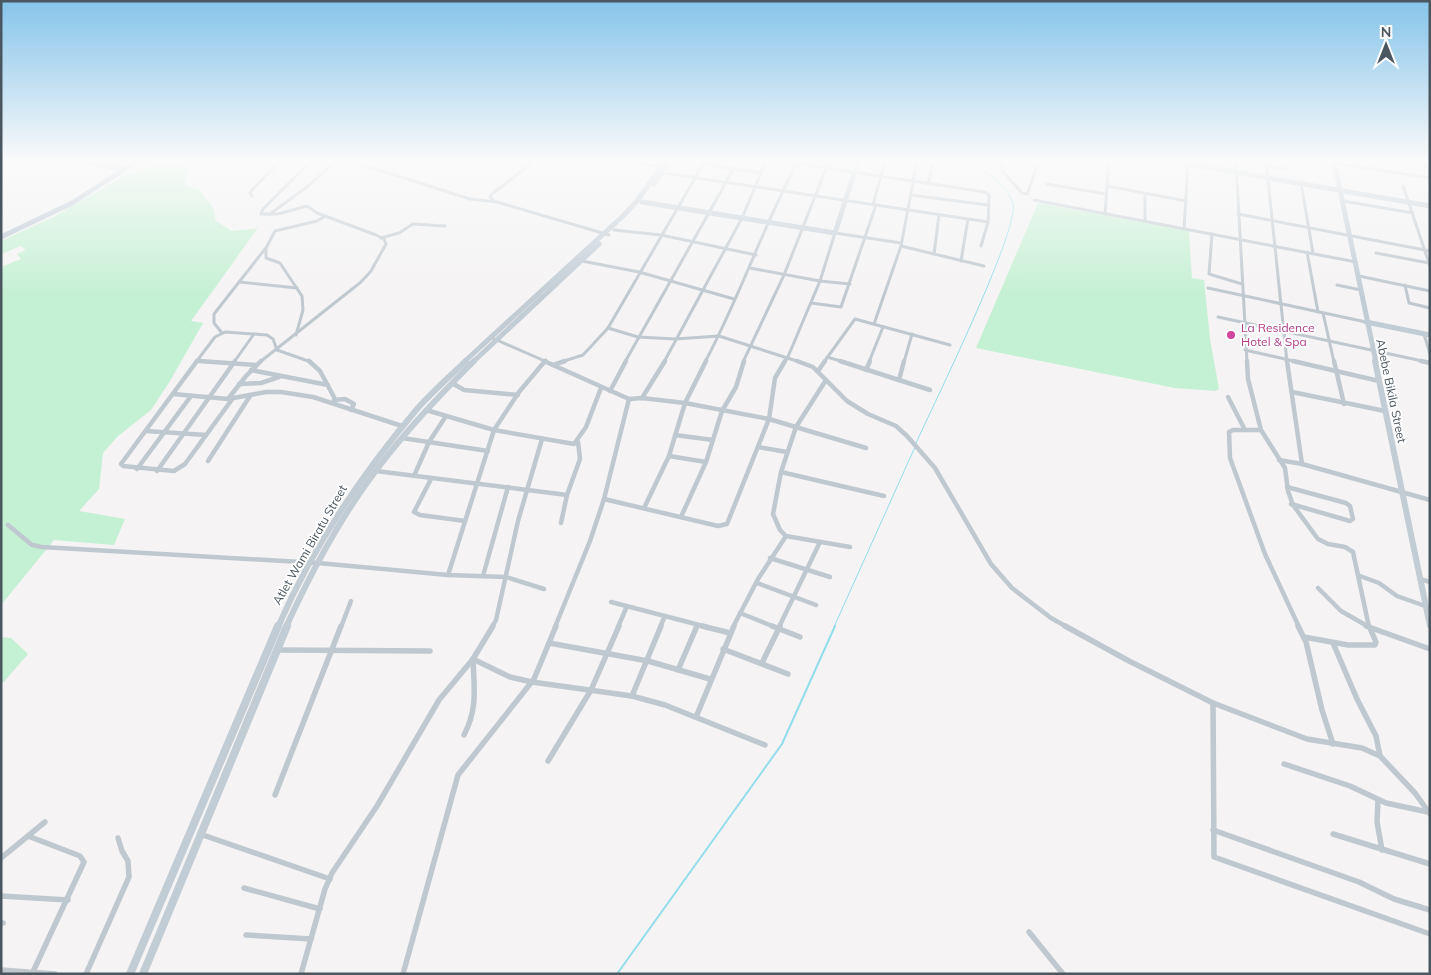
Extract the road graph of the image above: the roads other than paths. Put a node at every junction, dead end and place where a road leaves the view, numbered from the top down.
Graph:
1 (64, 206) edge
2 (266, 206) edge
3 (280, 206) edge
4 (306, 206) edge
5 (309, 206) edge
6 (516, 206) edge
7 (632, 206) edge
8 (637, 206) edge
9 (664, 206) edge
10 (714, 206) edge
11 (747, 206) edge
12 (776, 206) edge
13 (811, 206) edge
14 (842, 206) edge
15 (874, 206) edge
16 (884, 206) edge
17 (909, 206) edge
18 (988, 206) edge
19 (1067, 206) edge
20 (1105, 206) edge
21 (1145, 206) edge
22 (1186, 206) edge
23 (1238, 206) edge
24 (1271, 206) edge
25 (1305, 206) edge
26 (1344, 206) edge
27 (1375, 206) edge
28 (1411, 206) edge
29 (677, 209) junction
30 (908, 210) junction
31 (1413, 213) junction
32 (710, 214) junction
33 (1105, 214) junction
34 (1238, 214) junction
35 (268, 215) junction
36 (939, 215) junction
37 (326, 216) junction
38 (742, 218) junction
39 (968, 219) junction
40 (1272, 220) junction
41 (1145, 221) junction
42 (988, 222) junction
43 (769, 223) junction
44 (445, 226) dead end
45 (804, 228) junction
46 (1309, 228) junction
47 (1184, 229) junction
48 (609, 233) junction
49 (835, 233) junction
50 (1212, 234) junction
51 (661, 235) junction
52 (1350, 235) junction
53 (1, 237) edge
54 (381, 238) junction
55 (866, 238) junction
56 (1240, 239) junction
57 (695, 241) junction
58 (901, 244) junction
59 (981, 246) dead end
60 (1275, 246) junction
61 (266, 248) junction
62 (726, 248) junction
63 (1425, 250) junction
64 (1430, 251) edge
65 (1307, 252) junction
66 (1313, 253) junction
67 (1376, 253) dead end
68 (934, 254) junction
69 (756, 255) junction
70 (582, 261) junction
71 (961, 261) junction
72 (1356, 262) junction
73 (1429, 265) edge
74 (984, 266) dead end
75 (750, 268) junction
76 (639, 272) junction
77 (784, 275) junction
78 (1359, 276) junction
79 (672, 281) junction
80 (820, 281) junction
81 (239, 282) junction
82 (850, 284) junction
83 (1242, 284) junction
84 (1337, 285) dead end
85 (1405, 285) junction
86 (297, 288) junction
87 (1208, 288) dead end
88 (704, 289) junction
89 (1361, 290) junction
90 (1430, 290) edge
91 (1242, 296) junction
92 (734, 299) junction
93 (811, 303) junction
94 (1281, 304) junction
95 (1430, 308) edge
96 (1321, 312) junction
97 (1218, 317) dead end
98 (1243, 322) junction
99 (1366, 322) junction
100 (874, 324) junction
101 (883, 327) junction
102 (608, 328) junction
103 (1283, 331) junction
104 (222, 333) junction
105 (254, 334) junction
106 (912, 334) junction
107 (1427, 334) edge
108 (296, 335) junction
109 (719, 336) junction
110 (638, 337) junction
111 (492, 338) junction
112 (675, 339) junction
113 (1329, 341) junction
114 (752, 345) junction
115 (950, 345) dead end
116 (277, 350) junction
117 (1246, 350) junction
118 (1372, 351) junction
119 (1430, 354) edge
120 (827, 357) junction
121 (788, 359) junction
122 (1287, 359) junction
123 (546, 360) junction
124 (197, 361) junction
125 (1430, 363) edge
126 (234, 364) junction
127 (256, 366) junction
128 (553, 366) junction
129 (251, 370) junction
130 (866, 370) junction
131 (818, 371) junction
132 (1336, 371) junction
133 (279, 377) junction
134 (826, 380) junction
135 (898, 380) junction
136 (1379, 380) junction
137 (452, 382) junction
138 (239, 384) junction
139 (328, 385) junction
140 (601, 388) junction
141 (930, 390) dead end
142 (610, 391) junction
143 (1292, 392) junction
144 (173, 394) junction
145 (518, 395) junction
146 (191, 396) junction
147 (250, 396) junction
148 (209, 397) junction
149 (1228, 397) dead end
150 (230, 398) junction
151 (642, 398) junction
152 (335, 399) junction
153 (629, 399) junction
154 (328, 403) junction
155 (685, 403) junction
156 (1344, 404) junction
157 (351, 410) junction
158 (426, 410) junction
159 (722, 411) junction
160 (1386, 411) junction
161 (446, 416) junction
162 (769, 419) junction
163 (402, 426) junction
164 (796, 427) junction
165 (494, 430) junction
166 (1244, 430) junction
167 (1261, 430) junction
168 (146, 431) junction
169 (164, 432) junction
170 (183, 434) junction
171 (206, 435) junction
172 (675, 435) junction
173 (402, 438) junction
174 (542, 439) junction
175 (713, 440) junction
176 (429, 442) junction
177 (578, 442) junction
178 (758, 447) junction
179 (866, 448) dead end
180 (488, 450) junction
181 (787, 452) junction
182 (669, 456) junction
183 (1279, 460) junction
184 (208, 461) dead end
185 (706, 462) junction
186 (1302, 464) junction
187 (137, 469) junction
188 (376, 470) junction
189 (157, 471) junction
190 (781, 472) junction
191 (414, 476) junction
192 (431, 479) junction
193 (477, 484) junction
194 (508, 487) junction
195 (1287, 487) junction
196 (528, 489) junction
197 (1403, 493) junction
198 (567, 496) junction
199 (884, 496) dead end
200 (604, 499) junction
201 (1430, 500) edge
202 (1291, 504) junction
203 (644, 508) junction
204 (681, 517) junction
205 (466, 521) junction
206 (561, 523) dead end
207 (8, 525) dead end
208 (786, 536) junction
209 (820, 542) junction
210 (850, 547) dead end
211 (770, 558) junction
212 (310, 563) junction
213 (318, 563) junction
214 (807, 570) junction
215 (448, 575) junction
216 (483, 576) junction
217 (1360, 576) junction
218 (506, 577) junction
219 (830, 577) dead end
220 (1420, 579) junction
221 (1430, 582) edge
222 (757, 583) junction
223 (1318, 588) dead end
224 (544, 589) dead end
225 (794, 597) junction
226 (351, 602) dead end
227 (611, 602) dead end
228 (816, 605) dead end
229 (627, 606) junction
230 (1425, 606) junction
231 (740, 612) junction
232 (665, 616) junction
233 (697, 625) junction
234 (1430, 626) edge
235 (779, 628) junction
236 (1372, 630) junction
237 (730, 633) junction
238 (800, 637) dead end
239 (1304, 637) junction
240 (549, 643) junction
241 (1333, 643) junction
242 (723, 648) junction
243 (1430, 649) edge
244 (276, 650) junction
245 (430, 651) dead end
246 (331, 652) junction
247 (606, 653) junction
248 (473, 660) junction
249 (648, 661) junction
250 (762, 663) junction
251 (678, 670) junction
252 (788, 674) dead end
253 (710, 679) junction
254 (532, 682) junction
255 (591, 690) junction
256 (632, 696) junction
257 (1214, 703) junction
258 (696, 717) junction
259 (464, 734) dead end
260 (1333, 744) junction
261 (765, 745) dead end
262 (1380, 756) junction
263 (548, 761) dead end
264 (1284, 764) dead end
265 (275, 795) dead end
266 (1378, 800) junction
267 (1429, 813) edge
268 (45, 822) dead end
269 (1213, 830) junction
270 (200, 834) junction
271 (1333, 834) dead end
272 (28, 836) junction
273 (118, 838) dead end
274 (1382, 850) junction
275 (1, 858) edge
276 (1430, 864) edge
277 (330, 879) junction
278 (244, 888) dead end
279 (1, 896) edge
280 (68, 900) junction
281 (320, 909) junction
282 (1430, 910) edge
283 (1029, 932) dead end
284 (1430, 934) edge
285 (246, 935) dead end
286 (311, 939) junction
287 (1, 970) edge
288 (32, 973) edge
289 (55, 974) edge
290 (86, 974) edge
291 (130, 974) edge
292 (143, 974) edge
293 (300, 974) edge
294 (403, 974) edge
295 (1063, 974) edge

1 - 53 main road
2 - 35 street
3 - 35 street
4 - 35 street
5 - 37 street
6 - 48 street
7 - 48 main road, Atlet Wami Biratu Street
8 - 48 main road, Atlet Wami Biratu Street
9 - 29 main road
10 - 32 street
11 - 38 street
12 - 43 street
13 - 45 street
14 - 49 main road
15 - 55 street
16 - 30 street
17 - 30 street
18 - 42 street
19 - 33 street
20 - 33 street
21 - 41 street
22 - 47 street
23 - 34 street
24 - 40 street
25 - 46 street
26 - 52 main road, Abebe Bikila Street
27 - 31 street
28 - 31 street
29 - 32 main road
29 - 51 street
30 - 36 street
30 - 58 street
31 - 63 street
32 - 38 main road
32 - 57 street
33 - 41 street
34 - 40 street
34 - 56 street
36 - 39 street
36 - 68 street
37 - 54 street
37 - 61 street
38 - 43 main road
38 - 62 street
39 - 42 street
39 - 71 street
40 - 46 street
40 - 60 street
41 - 47 street
42 - 59 street
43 - 45 main road
43 - 69 street
44 - 54 street
45 - 49 main road
45 - 77 street
46 - 52 street
46 - 66 street
47 - 50 street
48 - 51 street
48 - 70 main road, Atlet Wami Biratu Street
48 - 111 main road, Atlet Wami Biratu Street
49 - 55 street
49 - 80 street
50 - 56 street
50 - 83 street
51 - 57 street
51 - 76 street
52 - 63 street
52 - 72 main road, Abebe Bikila Street
54 - 108 street
55 - 58 street
55 - 82 street
56 - 60 street
56 - 83 street
57 - 62 street
57 - 79 street
58 - 68 street
58 - 100 street
60 - 65 street
60 - 94 street
61 - 81 street
61 - 86 street
62 - 69 street
62 - 88 street
63 - 64 street
63 - 73 street
65 - 66 street
65 - 96 street
66 - 72 street
67 - 73 street
68 - 71 street
69 - 75 street
70 - 76 street
70 - 111 main road, Atlet Wami Biratu Street
71 - 74 street
72 - 78 main road, Abebe Bikila Street
75 - 77 street
75 - 92 street
76 - 79 street
76 - 102 street
77 - 80 street
77 - 114 street
78 - 85 street
78 - 89 main road, Abebe Bikila Street
79 - 88 street
79 - 110 street
80 - 82 street
80 - 93 street
81 - 86 street
81 - 104 street
82 - 93 street
83 - 91 street
84 - 89 street
85 - 90 street
85 - 95 street
86 - 108 street
87 - 91 street
88 - 92 street
88 - 112 street
89 - 99 main road, Abebe Bikila Street
91 - 94 street
91 - 98 street
92 - 109 street
93 - 121 street
94 - 96 street
94 - 103 street
96 - 99 street
96 - 113 street
97 - 98 street
98 - 103 street
98 - 117 street
99 - 107 main road
99 - 118 main road, Abebe Bikila Street
100 - 101 street
100 - 120 street
101 - 106 street
101 - 130 street
102 - 110 street
102 - 128 street
103 - 113 street
103 - 122 street
104 - 105 street
104 - 124 street
105 - 116 street
105 - 126 street
106 - 115 street
106 - 135 street
107 - 119 street
108 - 116 street
109 - 112 street
109 - 114 street
109 - 155 street
110 - 112 street
110 - 142 street
111 - 123 street
111 - 137 main road, Atlet Wami Biratu Street
111 - 163 main road, Atlet Wami Biratu Street
112 - 151 street
113 - 118 street
113 - 132 street
114 - 121 street
114 - 159 street
116 - 127 street
116 - 139 street
117 - 122 street
117 - 167 street
118 - 125 street
118 - 136 main road, Abebe Bikila Street
120 - 130 street
120 - 131 street
121 - 131 street
121 - 162 street
122 - 132 street
122 - 143 street
123 - 128 street
123 - 145 street
124 - 126 street
124 - 144 street
126 - 127 street
126 - 148 street
127 - 129 street
128 - 140 street
129 - 133 street
129 - 138 street
130 - 135 street
131 - 134 street
132 - 136 street
132 - 156 street
133 - 138 street
133 - 139 street
134 - 164 street
134 - 257 street
135 - 141 street
136 - 160 main road, Abebe Bikila Street
137 - 145 street
137 - 158 main road, Atlet Wami Biratu Street
138 - 150 street
139 - 152 street
140 - 142 street
140 - 177 street
142 - 153 street
143 - 156 street
143 - 186 street
144 - 146 street
144 - 168 street
145 - 165 street
146 - 148 street
146 - 169 street
147 - 150 street
147 - 154 street
147 - 184 street
148 - 150 street
148 - 170 street
149 - 166 street
150 - 171 street
151 - 153 street
151 - 155 street
152 - 154 street
152 - 157 street
153 - 200 street
154 - 157 street
155 - 159 street
155 - 172 street
156 - 160 street
157 - 163 street
158 - 161 street
158 - 173 main road, Atlet Wami Biratu Street
159 - 162 street
159 - 175 street
160 - 197 main road, Abebe Bikila Street
161 - 165 street
161 - 176 street
162 - 164 street
162 - 178 street
163 - 212 main road, Atlet Wami Biratu Street
164 - 179 street
164 - 181 street
165 - 174 street
165 - 180 street
166 - 167 street
166 - 239 street
167 - 183 street
168 - 169 street
168 - 187 street
169 - 170 street
169 - 187 street
170 - 171 street
170 - 189 street
171 - 189 street
172 - 175 street
172 - 182 street
173 - 176 street
173 - 188 main road, Atlet Wami Biratu Street
174 - 177 street
174 - 196 street
175 - 185 street
176 - 180 street
176 - 191 street
177 - 198 street
178 - 181 street
178 - 204 street
180 - 193 street
181 - 190 street
182 - 185 street
182 - 203 street
183 - 186 street
183 - 195 street
185 - 204 street
186 - 197 street
187 - 189 street
188 - 191 street
188 - 213 main road, Atlet Wami Biratu Street
190 - 199 street
190 - 208 street
191 - 192 street
192 - 193 street
192 - 205 street
193 - 194 street
193 - 205 street
194 - 196 street
194 - 216 street
195 - 202 street
195 - 202 street
196 - 198 street
196 - 218 street
197 - 201 street
197 - 220 main road, Abebe Bikila Street
198 - 206 street
200 - 203 street
200 - 240 street
202 - 217 street
203 - 204 street
205 - 215 street
207 - 212 street
208 - 209 street
208 - 211 street
209 - 210 street
209 - 214 street
211 - 214 street
211 - 222 street
212 - 213 street
212 - 291 main road, Atlet Wami Biratu Street
213 - 215 street
213 - 244 main road, Atlet Wami Biratu Street
214 - 219 street
214 - 225 street
215 - 216 street
216 - 218 street
217 - 230 street
217 - 236 street
218 - 224 street
218 - 248 street
220 - 221 street
220 - 230 main road, Abebe Bikila Street
222 - 225 street
222 - 231 street
223 - 236 street
225 - 228 street
225 - 235 street
226 - 246 street
227 - 229 street
229 - 232 street
229 - 247 street
230 - 234 main road, Abebe Bikila Street
231 - 235 street
231 - 237 street
232 - 233 street
232 - 249 street
233 - 237 street
233 - 251 street
235 - 238 street
235 - 250 street
236 - 241 street
236 - 243 street
237 - 242 street
239 - 241 street
239 - 260 street
240 - 247 street
240 - 254 street
241 - 262 street
242 - 250 street
242 - 253 street
244 - 246 street
244 - 270 main road, Atlet Wami Biratu Street
245 - 246 street
246 - 265 street
247 - 249 street
247 - 255 street
248 - 254 street
248 - 259 street
248 - 277 street
249 - 251 street
249 - 256 street
250 - 252 street
251 - 253 street
253 - 258 street
254 - 255 street
254 - 294 street
255 - 256 street
255 - 263 street
256 - 258 street
257 - 260 street
257 - 269 street
258 - 261 street
260 - 262 street
262 - 267 street
264 - 266 street
266 - 267 street
266 - 274 street
268 - 272 street
269 - 282 street
269 - 284 street
270 - 277 street
270 - 292 main road, Atlet Wami Biratu Street
271 - 274 street
272 - 275 street
272 - 280 street
273 - 290 street
274 - 276 street
277 - 281 street
278 - 281 street
279 - 280 street
280 - 288 street
281 - 286 street
283 - 295 street
285 - 286 street
286 - 293 street
287 - 288 street
288 - 289 street

